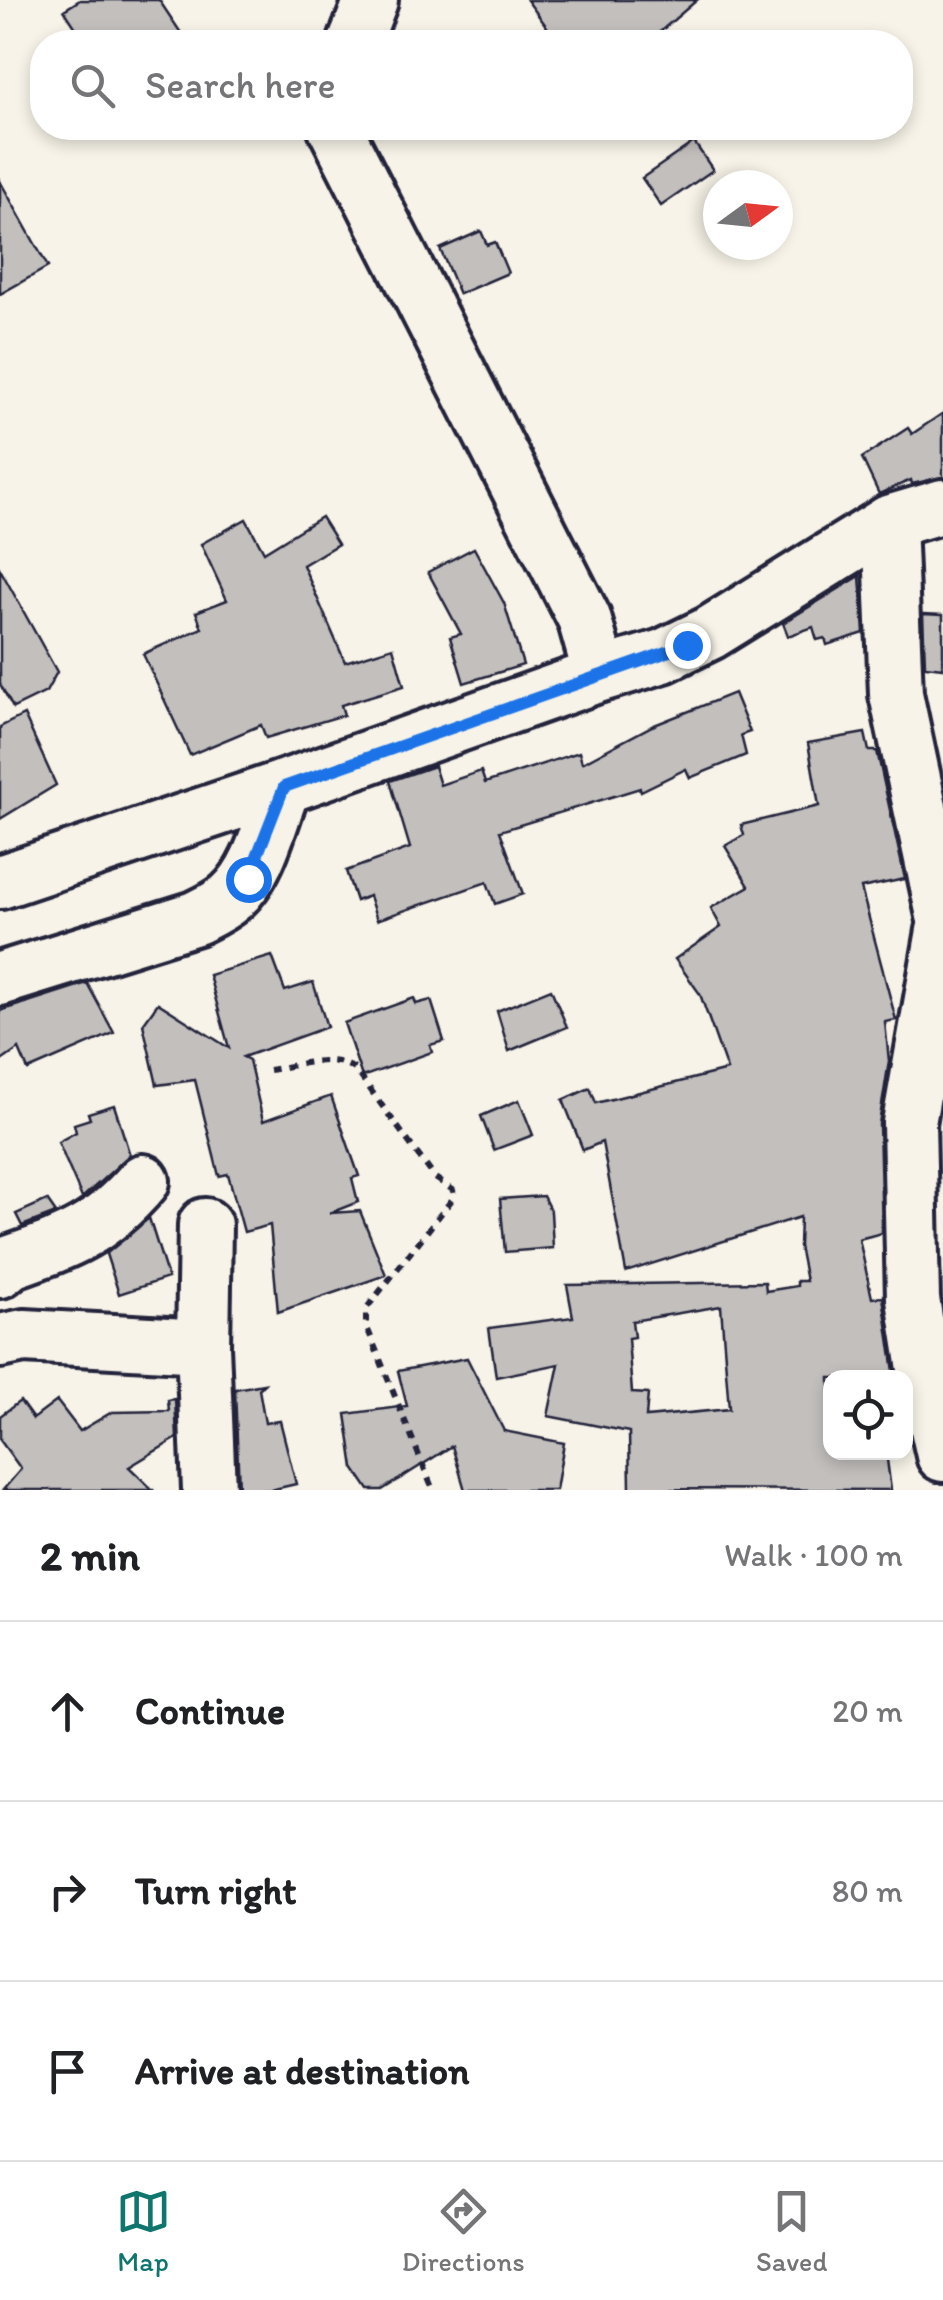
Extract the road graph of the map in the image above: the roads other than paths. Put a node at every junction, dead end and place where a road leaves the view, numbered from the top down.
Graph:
1 (370, 0) edge
2 (359, 30) edge
3 (341, 140) edge
4 (943, 506) edge
5 (888, 522) junction
6 (600, 674) junction
7 (284, 787) junction
8 (0, 882) edge
9 (942, 907) edge
10 (0, 978) edge
11 (143, 1181) dead end
12 (205, 1225) dead end
13 (0, 1271) edge
14 (0, 1341) edge
15 (203, 1346) junction
16 (943, 1455) edge
17 (208, 1490) edge

1 - 2 street
3 - 6 street
4 - 5 street
5 - 6 street
5 - 9 street
6 - 7 street
7 - 8 street
7 - 10 street
9 - 16 street
11 - 13 street
12 - 15 street
14 - 15 street
15 - 17 street

